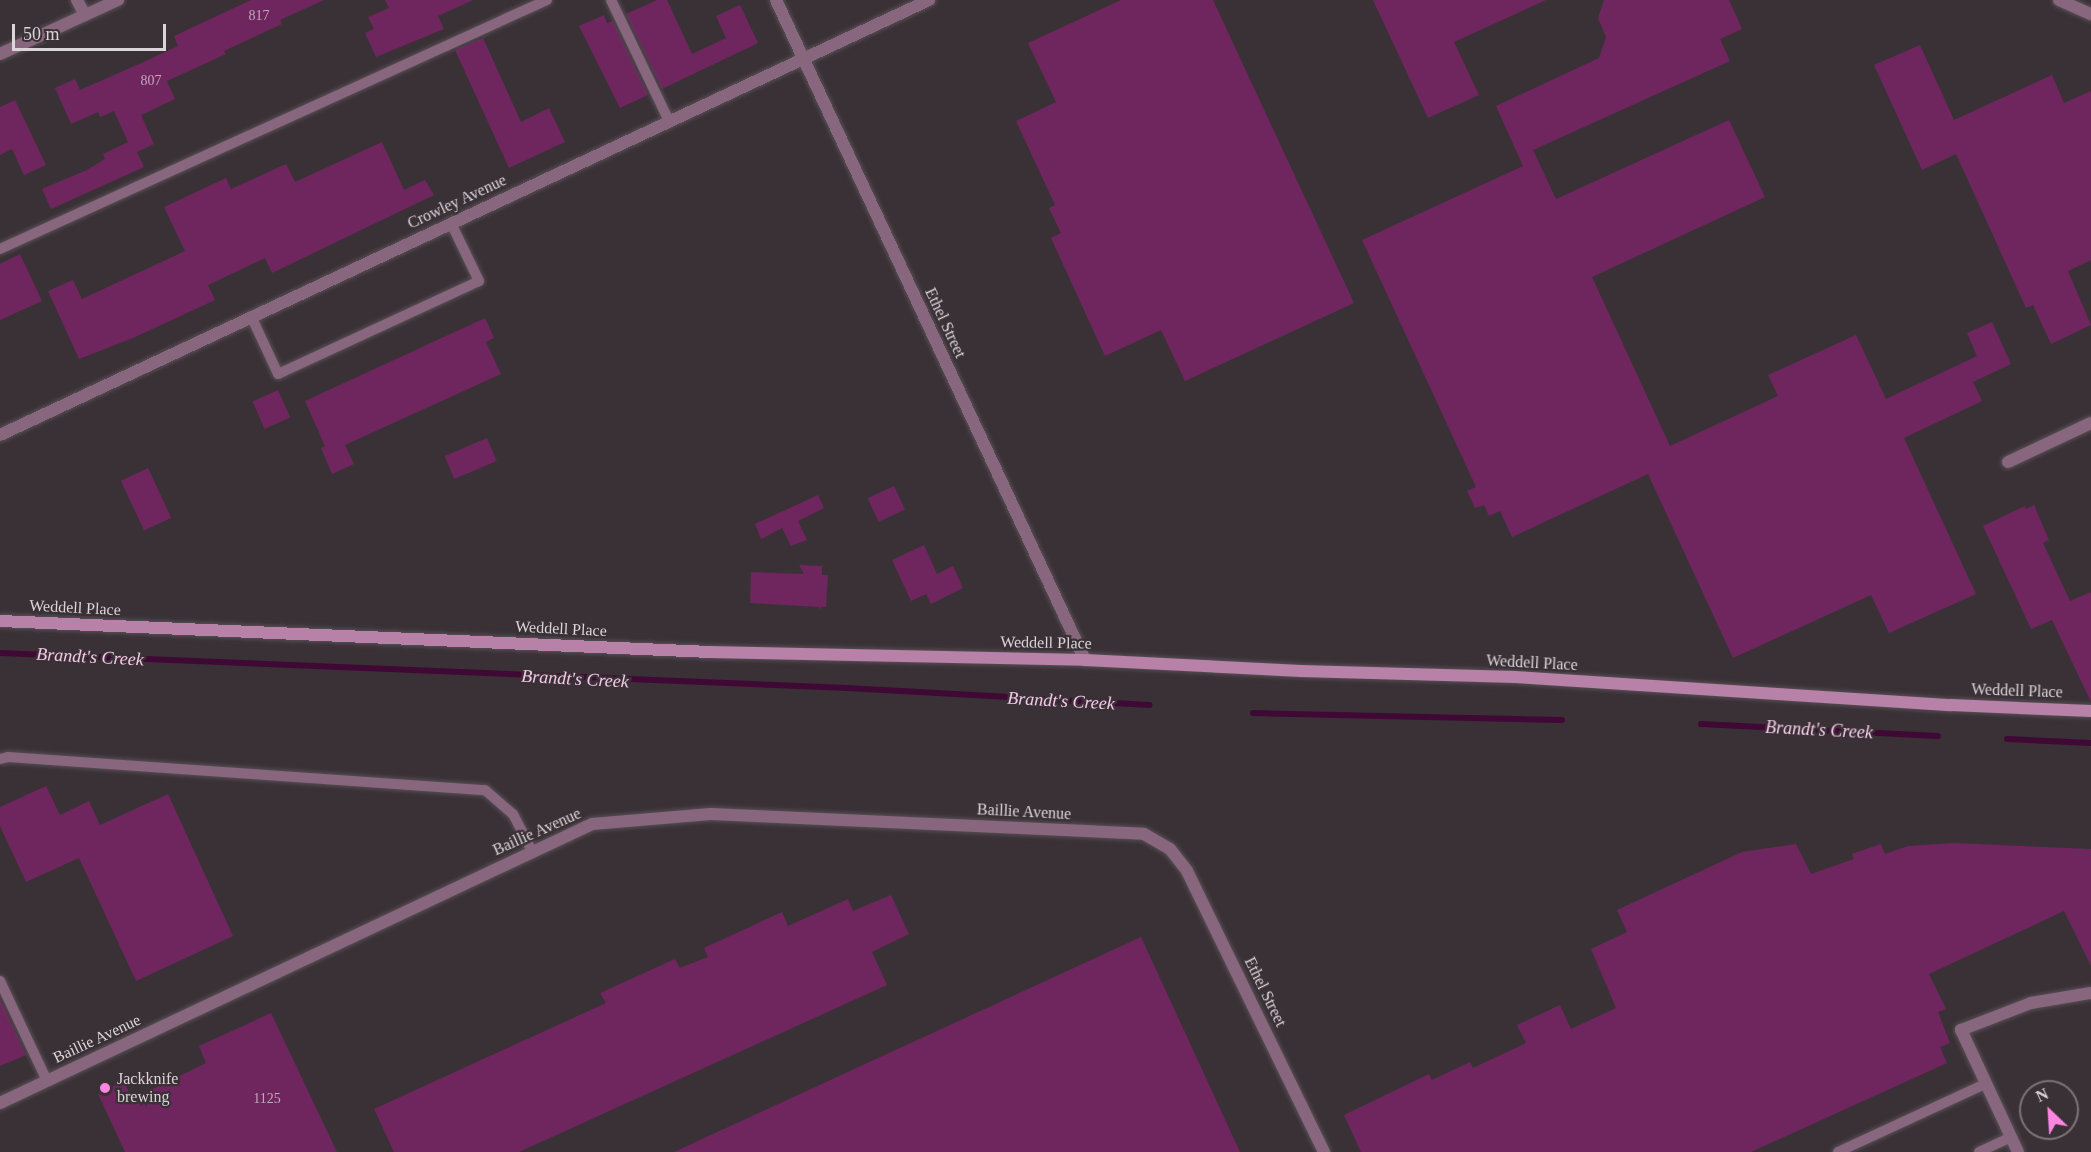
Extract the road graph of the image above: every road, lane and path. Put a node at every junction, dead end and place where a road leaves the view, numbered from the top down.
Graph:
1 (77, 0) edge
2 (118, 0) edge
3 (547, 0) edge
4 (611, 0) edge
5 (776, 0) edge
6 (929, 0) edge
7 (2060, 0) edge
8 (2091, 14) edge
9 (85, 15) junction
10 (0, 54) edge
11 (803, 59) junction
12 (669, 121) junction
13 (451, 223) junction
14 (0, 249) edge
15 (251, 316) junction
16 (2091, 423) edge
17 (0, 435) edge
18 (2008, 462) dead end
19 (0, 621) edge
20 (1085, 660) junction
21 (2091, 711) edge
22 (0, 759) edge
23 (1170, 849) joint
24 (532, 851) junction
25 (0, 981) edge
26 (2091, 993) edge
27 (47, 1081) junction
28 (1985, 1084) junction
29 (0, 1103) edge
30 (2011, 1137) junction
31 (1324, 1152) edge
32 (1838, 1152) edge
33 (1979, 1152) edge
34 (2018, 1152) edge

1 - 9 street
2 - 9 street
3 - 14 lane
4 - 12 lane
5 - 11 street, Ethel Street
6 - 11 street, Crowley Avenue
7 - 8 street
9 - 10 street
11 - 12 street, Crowley Avenue
11 - 20 street, Ethel Street
12 - 13 street, Crowley Avenue
13 - 15 street, Crowley Avenue
13 - 15 lane
15 - 17 street, Crowley Avenue
16 - 18 street
19 - 20 street, Weddell Place
20 - 21 street, Weddell Place
22 - 24 lane
23 - 24 street, Baillie Avenue
23 - 31 street, Ethel Street
24 - 27 street, Baillie Avenue
25 - 27 lane
26 - 28 street
27 - 29 street, Baillie Avenue
28 - 30 street
28 - 32 lane
30 - 33 lane
30 - 34 street

